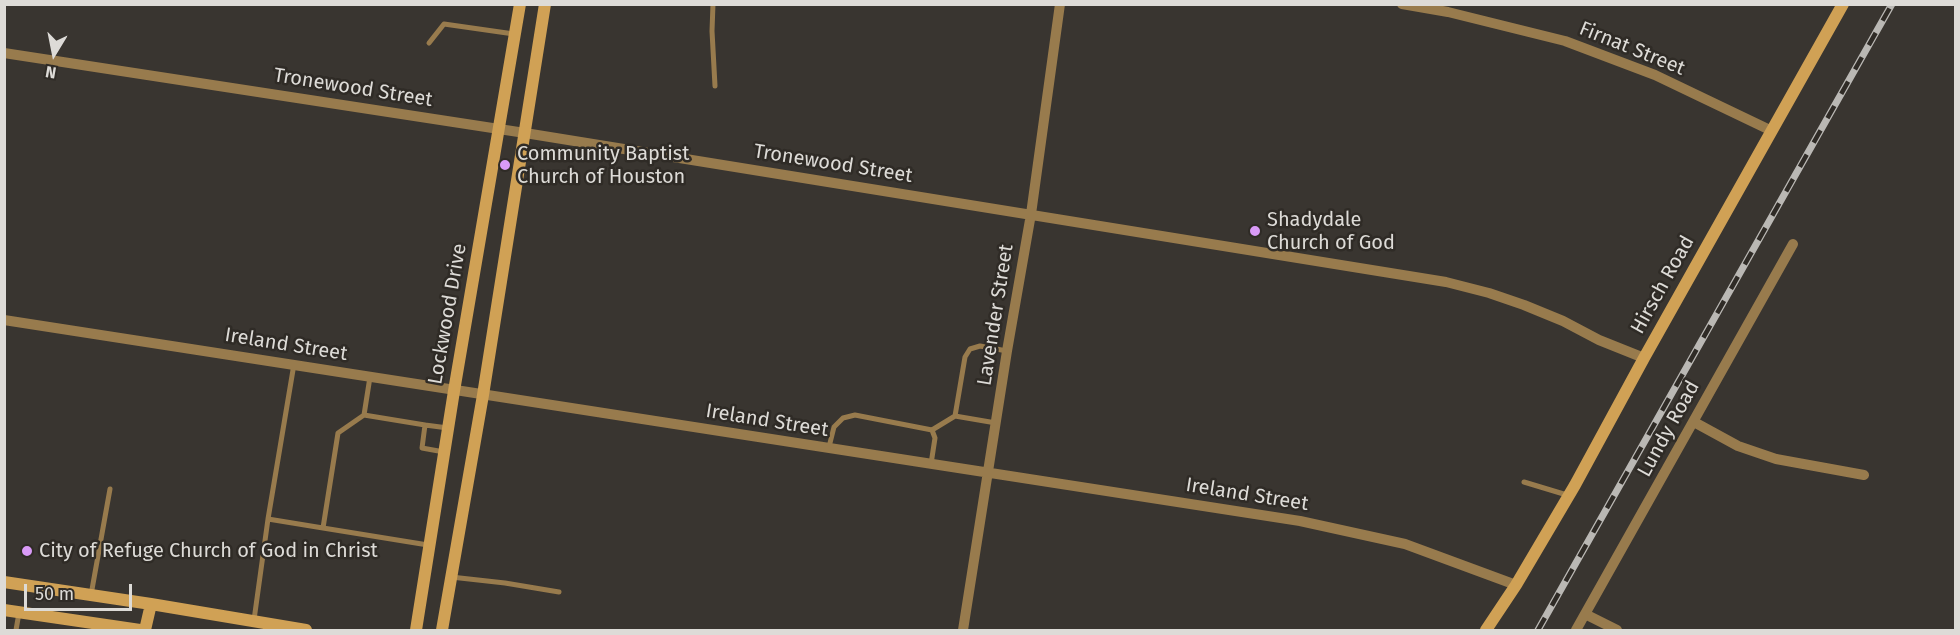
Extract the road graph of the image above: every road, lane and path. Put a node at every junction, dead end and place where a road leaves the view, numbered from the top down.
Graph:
1 (520, 4) edge
2 (545, 4) edge
3 (712, 4) edge
4 (1060, 4) edge
5 (1402, 4) edge
6 (1843, 4) edge
7 (516, 34) junction
8 (429, 43) dead end
9 (4, 53) edge
10 (715, 86) dead end
11 (500, 129) junction
12 (1772, 131) junction
13 (525, 133) junction
14 (1031, 214) junction
15 (1793, 244) dead end
16 (4, 320) edge
17 (1007, 351) junction
18 (1644, 358) junction
19 (294, 364) junction
20 (370, 376) junction
21 (454, 391) junction
22 (483, 395) junction
23 (364, 415) junction
24 (955, 416) junction
25 (1694, 422) junction
26 (996, 423) junction
27 (424, 425) junction
28 (448, 428) junction
29 (932, 430) junction
30 (829, 449) junction
31 (444, 452) junction
32 (931, 465) junction
33 (989, 474) junction
34 (1864, 475) dead end
35 (1524, 482) dead end
36 (110, 489) dead end
37 (1568, 496) junction
38 (268, 519) junction
39 (323, 528) junction
40 (429, 545) junction
41 (452, 577) junction
42 (4, 582) edge
43 (1516, 585) junction
44 (559, 592) dead end
45 (91, 595) junction
46 (151, 604) junction
47 (4, 610) edge
48 (20, 612) junction
49 (1585, 614) junction
50 (254, 621) junction
51 (16, 630) edge
52 (140, 630) edge
53 (145, 630) edge
54 (306, 630) edge
55 (416, 630) edge
56 (442, 630) edge
57 (963, 630) edge
58 (1486, 630) edge
59 (1495, 630) edge
60 (1576, 630) edge
61 (1617, 630) edge

1 - 7 main road, Lockwood Drive
2 - 13 main road
3 - 10 lane
4 - 14 street, Lavender Street
5 - 12 street, Firnat Street
6 - 12 main road, Hirsch Road
7 - 8 lane
7 - 11 main road, Lockwood Drive
9 - 11 street, Tronewood Street
11 - 13 street, Tronewood Street
11 - 21 main road, Lockwood Drive
12 - 18 main road, Hirsch Road
13 - 14 street, Tronewood Street
13 - 22 main road
14 - 17 street, Lavender Street
14 - 18 street, Tronewood Street
15 - 25 street, Lundy Road
16 - 19 street, Ireland Street
17 - 24 lane
17 - 26 street, Lavender Street
18 - 37 main road, Hirsch Road
19 - 20 street, Ireland Street
19 - 38 lane
20 - 21 street, Ireland Street
20 - 23 lane
21 - 22 street, Ireland Street
21 - 28 main road, Lockwood Drive
22 - 30 street, Ireland Street
22 - 41 main road
23 - 27 lane
23 - 39 lane
24 - 26 lane
24 - 29 lane
25 - 34 street
25 - 49 street, Lundy Road
26 - 33 street, Lavender Street
27 - 28 lane
27 - 31 lane
28 - 31 main road, Lockwood Drive
29 - 30 lane
29 - 32 lane
30 - 32 street, Ireland Street
31 - 40 main road, Lockwood Drive
32 - 33 street, Ireland Street
33 - 43 street, Ireland Street
33 - 57 street, Lavender Street
35 - 37 lane
36 - 45 lane
37 - 43 main road, Hirsch Road
38 - 39 lane
38 - 50 lane
39 - 40 lane
40 - 55 main road, Lockwood Drive
41 - 44 lane
41 - 56 main road
42 - 45 main road
43 - 58 main road, Hirsch Road
43 - 59 main road, Hirsch Road
45 - 46 main road
46 - 50 main road
46 - 53 main road
47 - 48 main road
48 - 51 lane
48 - 52 main road
49 - 60 street, Lundy Road
49 - 61 street
50 - 54 main road

